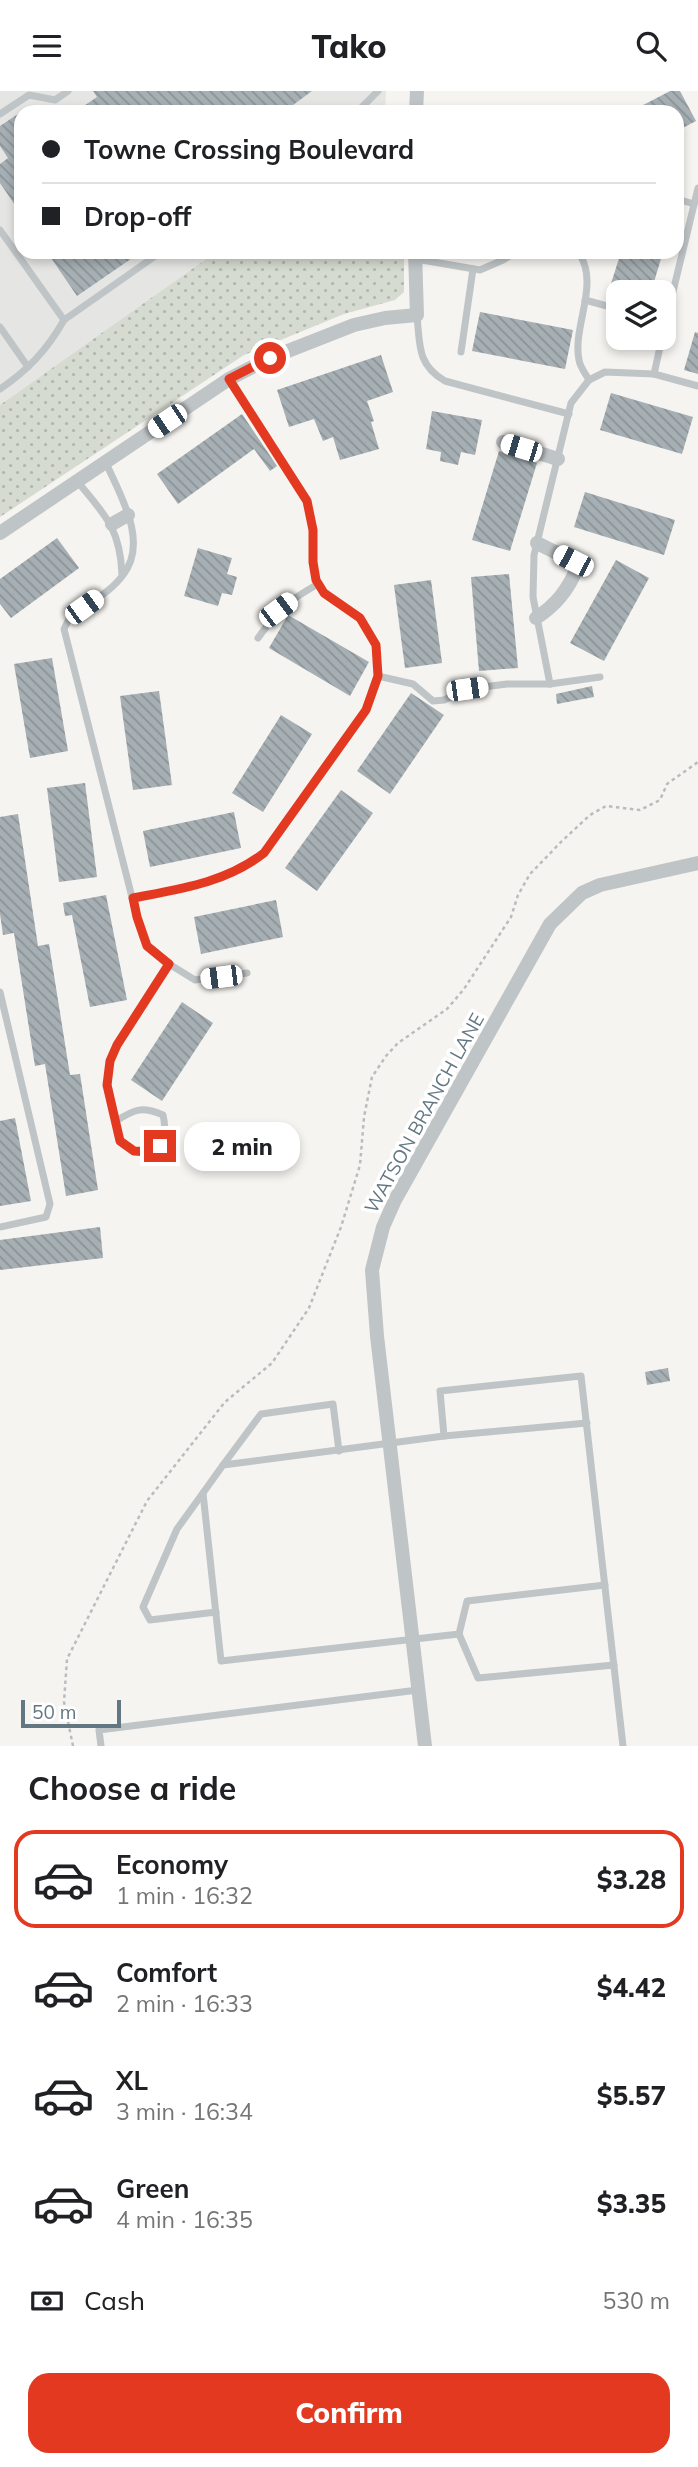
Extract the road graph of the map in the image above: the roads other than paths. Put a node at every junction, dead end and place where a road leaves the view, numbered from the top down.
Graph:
1 (68, 91) edge
2 (378, 91) edge
3 (364, 105) edge
4 (0, 114) edge
5 (698, 188) edge
6 (684, 200) edge
7 (694, 204) junction
8 (0, 229) edge
9 (684, 244) edge
10 (14, 249) edge
11 (21, 259) edge
12 (151, 259) edge
13 (415, 259) edge
14 (429, 259) edge
15 (502, 259) edge
16 (583, 259) edge
17 (680, 259) edge
18 (473, 269) junction
19 (675, 280) edge
20 (585, 300) junction
21 (606, 306) edge
22 (417, 315) junction
23 (64, 320) junction
24 (0, 327) edge
25 (660, 350) edge
26 (461, 352) dead end
27 (28, 367) junction
28 (654, 374) junction
29 (229, 379) junction
30 (589, 380) junction
31 (698, 386) edge
32 (0, 389) edge
33 (569, 414) junction
34 (503, 442) dead end
35 (558, 459) junction
36 (106, 463) junction
37 (76, 481) junction
38 (128, 515) junction
39 (112, 524) junction
40 (0, 533) edge
41 (537, 543) junction
42 (122, 576) junction
43 (318, 584) junction
44 (536, 618) junction
45 (258, 638) dead end
46 (378, 676) junction
47 (600, 677) dead end
48 (550, 684) junction
49 (698, 863) edge
50 (133, 898) junction
51 (169, 964) junction
52 (247, 973) dead end
53 (0, 992) edge
54 (116, 1121) junction
55 (0, 1227) edge
56 (586, 1423) junction
57 (444, 1436) junction
58 (389, 1444) junction
59 (339, 1451) junction
60 (223, 1465) junction
61 (203, 1493) junction
62 (605, 1584) junction
63 (216, 1612) junction
64 (458, 1635) junction
65 (412, 1639) junction
66 (614, 1665) junction
67 (418, 1690) junction
68 (101, 1746) edge
69 (425, 1746) edge
70 (623, 1746) edge

1 - 4 lane
2 - 3 lane
5 - 7 lane
6 - 7 lane
7 - 9 lane
8 - 10 lane
11 - 23 lane
12 - 23 lane
13 - 22 street
14 - 18 lane
15 - 18 lane
16 - 20 lane
17 - 19 lane
18 - 26 lane
20 - 21 lane
20 - 30 lane
22 - 29 street
22 - 33 lane
23 - 27 lane
24 - 27 lane
25 - 28 lane
27 - 32 lane
28 - 30 lane
28 - 31 lane
29 - 36 street
29 - 43 lane
30 - 33 lane
33 - 35 lane
34 - 35 street
35 - 41 lane
36 - 37 street
36 - 38 lane
37 - 39 lane
37 - 40 street
38 - 39 street
38 - 42 lane
39 - 42 lane
41 - 44 lane
41 - 44 street
42 - 50 lane
43 - 45 lane
43 - 46 lane
44 - 48 lane
46 - 48 lane
46 - 50 lane
47 - 48 lane
49 - 58 street, WATSON BRANCH LANE
50 - 51 lane
51 - 52 lane
51 - 54 lane
53 - 55 lane
54 - 54 lane
56 - 57 lane
56 - 57 lane
56 - 62 lane
57 - 58 lane
58 - 59 lane
58 - 65 street, WATSON BRANCH LANE
59 - 60 lane
59 - 60 lane
60 - 61 lane
61 - 63 lane
61 - 63 lane
62 - 64 lane
62 - 66 lane
63 - 65 lane
64 - 65 lane
64 - 66 lane
65 - 67 street, WATSON BRANCH LANE
66 - 70 lane
67 - 68 lane
67 - 69 street, WATSON BRANCH LANE

